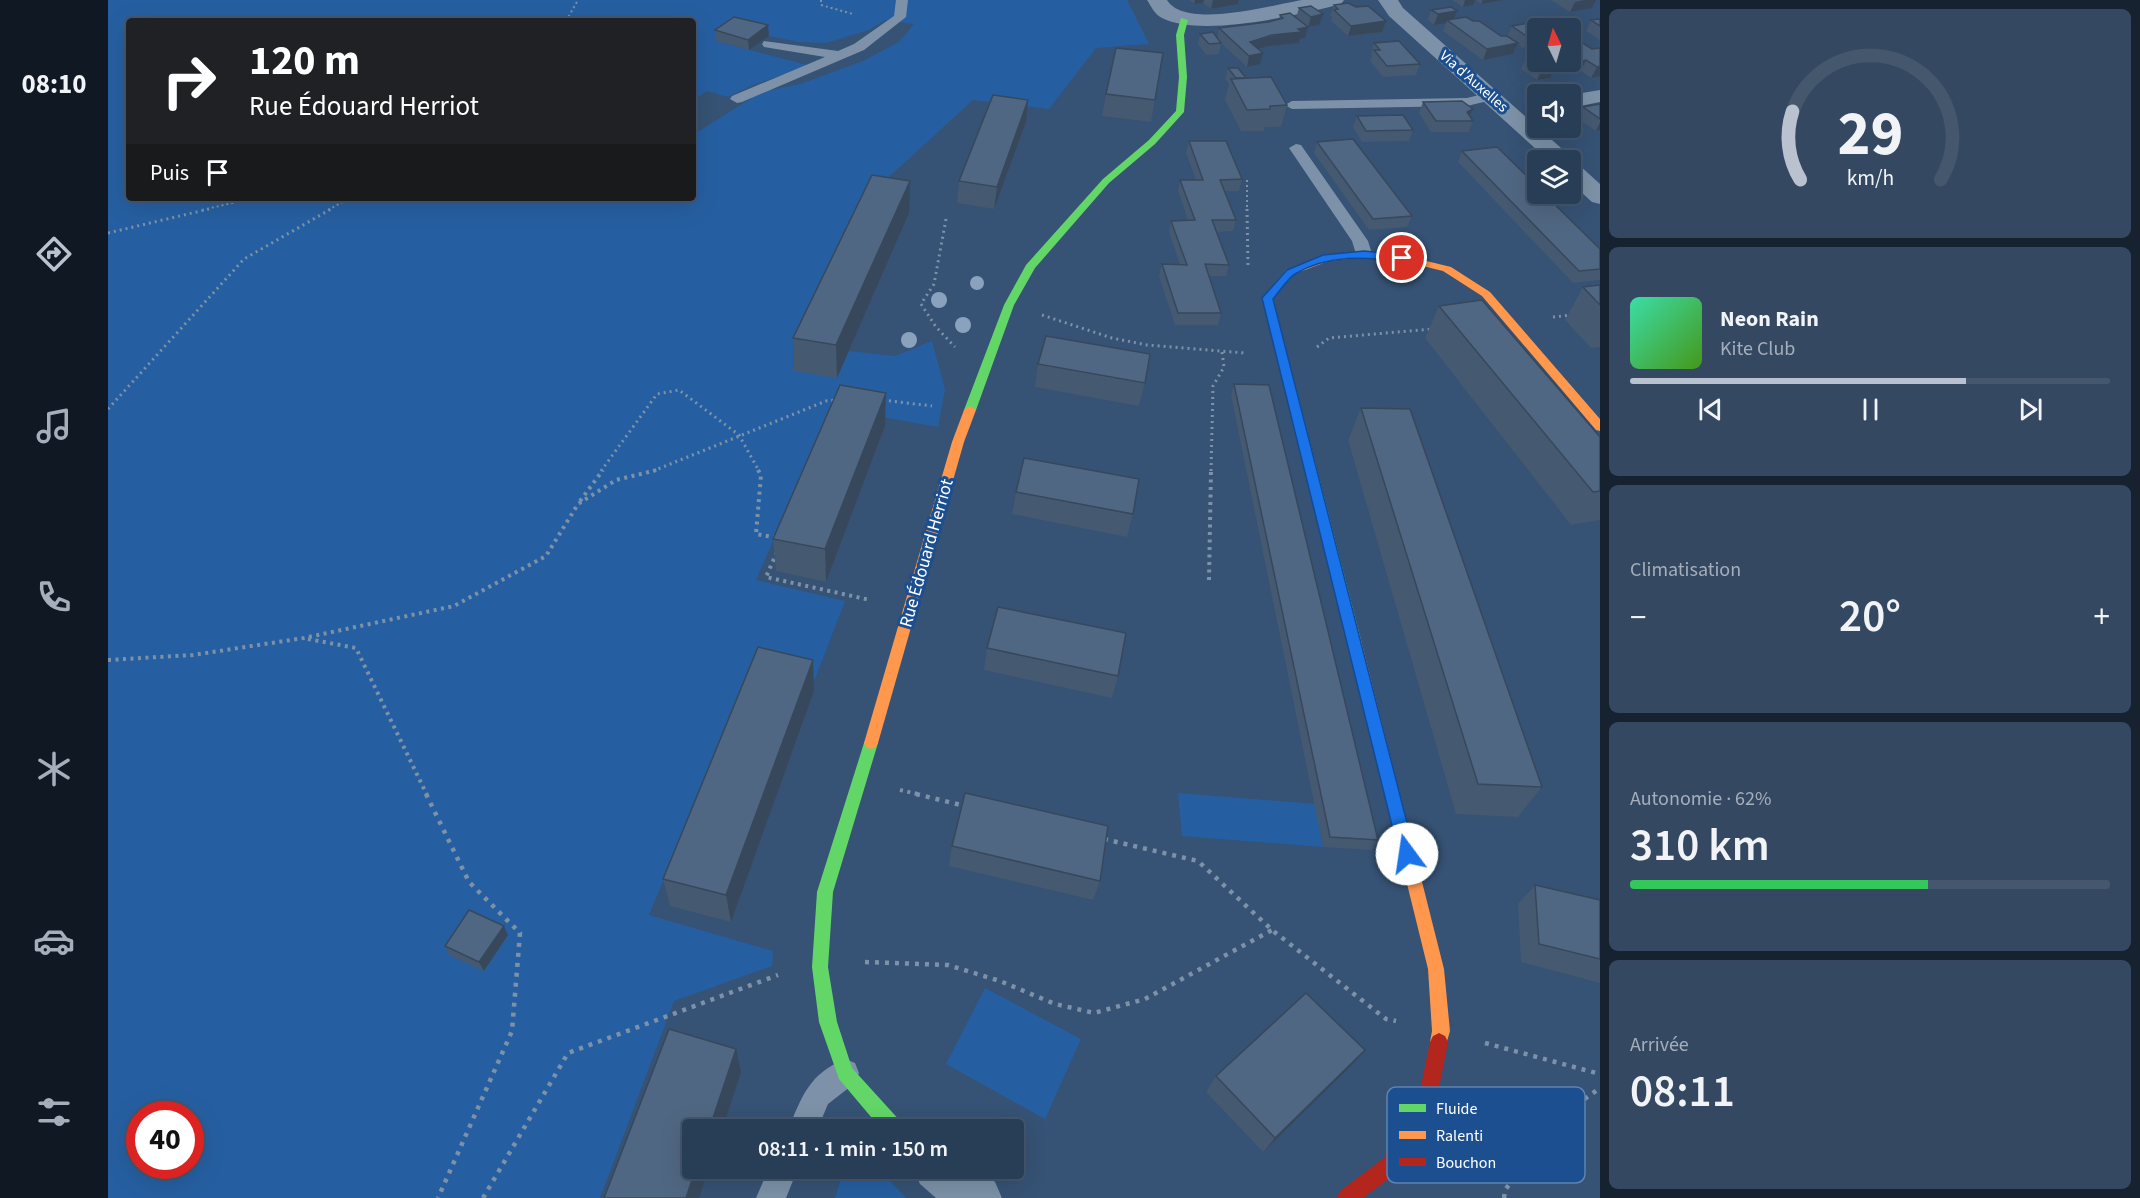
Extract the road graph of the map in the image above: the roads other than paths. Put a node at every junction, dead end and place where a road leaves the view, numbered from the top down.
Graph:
1 (902, 0) edge
2 (1157, 0) edge
3 (1334, 0) edge
4 (1388, 0) edge
5 (1184, 20) junction
6 (769, 44) dead end
7 (838, 55) junction
8 (1491, 96) junction
9 (1600, 96) edge
10 (736, 99) dead end
11 (1581, 100) edge
12 (1292, 105) dead end
13 (1527, 110) edge
14 (1511, 114) junction
15 (1296, 148) dead end
16 (1550, 150) edge
17 (1581, 179) edge
18 (1600, 197) edge
19 (1364, 254) junction
20 (1600, 427) edge
21 (845, 1073) junction
22 (1430, 1087) edge
23 (807, 1119) edge
24 (885, 1119) edge
25 (1387, 1167) edge
26 (779, 1179) edge
27 (771, 1198) edge
28 (1347, 1198) edge

1 - 7 lane
2 - 5 street
3 - 5 street
4 - 8 street, Via d'Auxelles
5 - 21 street, Rue Édouard Herriot
6 - 7 lane
7 - 10 lane
8 - 12 lane
8 - 14 street, Via d'Auxelles
9 - 11 street
13 - 14 street
14 - 16 street, Via d'Auxelles
15 - 19 lane
17 - 18 street
19 - 20 street
19 - 22 street
21 - 23 lane
21 - 24 street, Rue Édouard Herriot
25 - 28 street
26 - 27 lane

